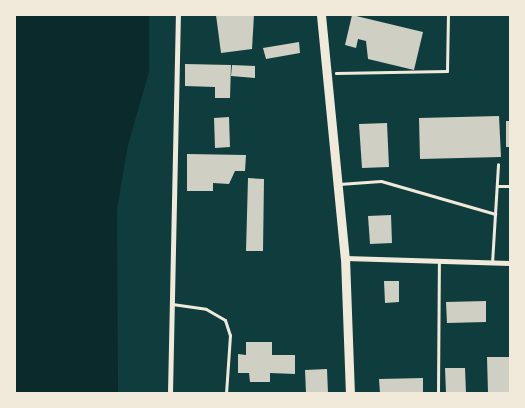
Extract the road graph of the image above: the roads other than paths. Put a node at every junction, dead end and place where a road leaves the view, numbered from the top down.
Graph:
1 (178, 15) edge
2 (321, 15) edge
3 (498, 164) dead end
4 (338, 184) junction
5 (496, 186) junction
6 (510, 186) edge
7 (495, 214) junction
8 (345, 258) junction
9 (439, 262) junction
10 (492, 263) junction
11 (510, 263) edge
12 (171, 304) junction
13 (170, 393) edge
14 (226, 393) edge
15 (350, 393) edge
16 (438, 393) edge

1 - 12 street
2 - 4 street
3 - 5 lane
4 - 7 lane
4 - 8 street
5 - 6 lane
5 - 7 lane
7 - 10 lane
8 - 9 street
8 - 15 street
9 - 10 street
9 - 16 lane
10 - 11 street
12 - 13 street
12 - 14 lane

